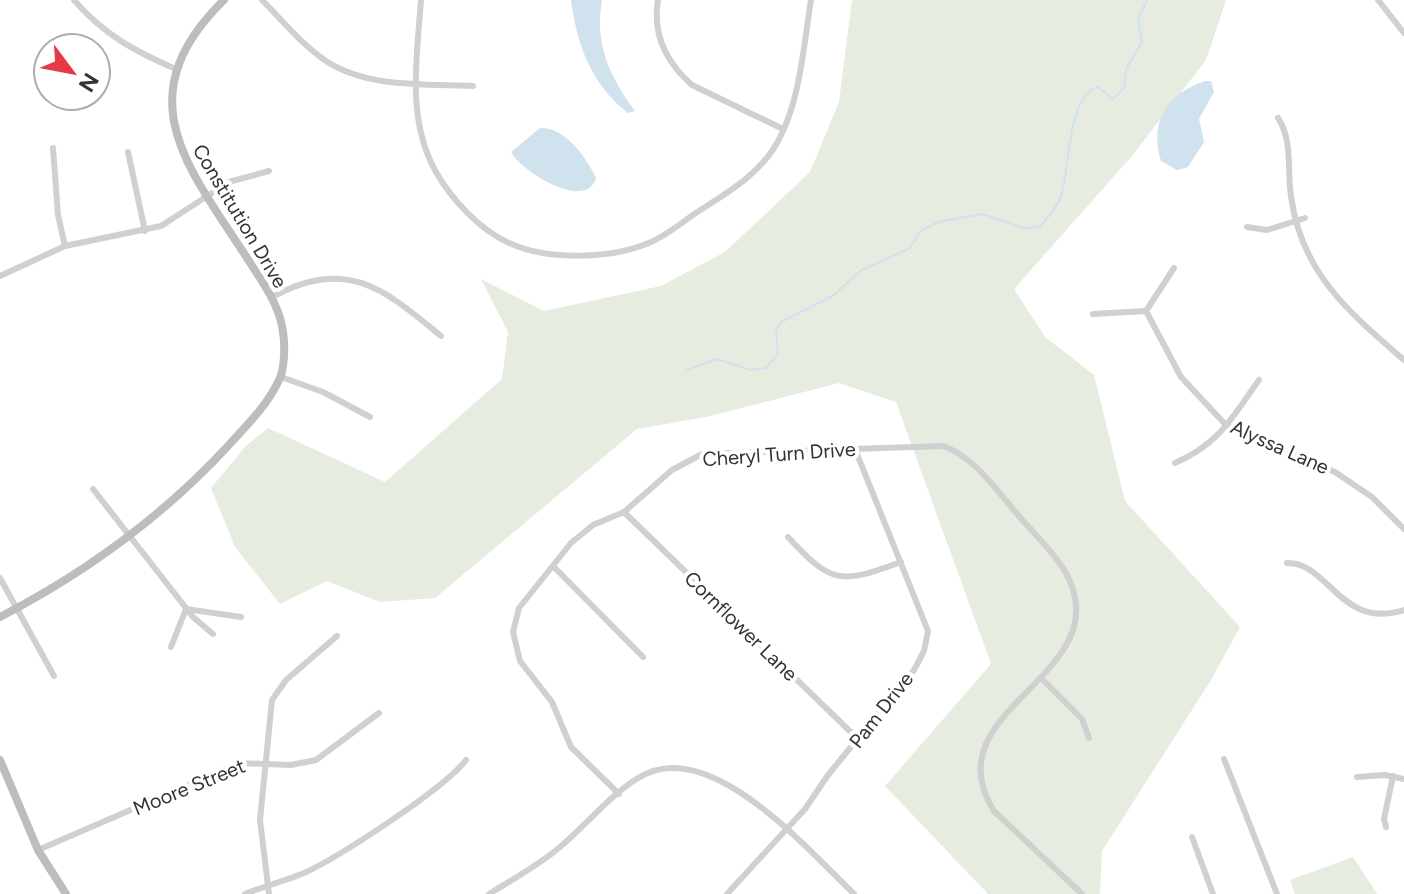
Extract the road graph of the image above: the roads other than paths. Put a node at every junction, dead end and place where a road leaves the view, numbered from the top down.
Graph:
1 (74, 0) edge
2 (224, 0) edge
3 (262, 0) edge
4 (421, 0) edge
5 (658, 0) edge
6 (811, 0) edge
7 (1378, 0) edge
8 (1404, 33) edge
9 (178, 70) junction
10 (416, 84) junction
11 (473, 86) dead end
12 (1278, 118) dead end
13 (783, 129) junction
14 (53, 148) dead end
15 (128, 152) dead end
16 (269, 171) dead end
17 (208, 197) junction
18 (1305, 218) dead end
19 (1297, 221) junction
20 (1247, 227) dead end
21 (145, 231) junction
22 (65, 246) junction
23 (1174, 268) dead end
24 (0, 276) edge
25 (272, 297) junction
26 (1146, 311) junction
27 (1093, 314) dead end
28 (441, 336) dead end
29 (1404, 360) edge
30 (281, 377) junction
31 (1259, 380) dead end
32 (370, 417) dead end
33 (1226, 425) junction
34 (855, 449) junction
35 (1175, 463) dead end
36 (93, 489) dead end
37 (624, 512) junction
38 (1404, 529) edge
39 (128, 536) junction
40 (788, 537) dead end
41 (901, 562) junction
42 (1287, 563) dead end
43 (553, 566) junction
44 (0, 578) edge
45 (17, 609) junction
46 (186, 609) junction
47 (1404, 610) edge
48 (0, 617) edge
49 (241, 617) dead end
50 (213, 634) dead end
51 (337, 636) dead end
52 (171, 647) dead end
53 (643, 657) dead end
54 (54, 676) dead end
55 (1042, 679) junction
56 (379, 713) dead end
57 (1089, 738) dead end
58 (859, 740) junction
59 (1224, 759) dead end
60 (0, 760) edge
61 (466, 760) dead end
62 (264, 764) junction
63 (1393, 776) junction
64 (1357, 777) dead end
65 (1404, 779) edge
66 (619, 794) junction
67 (1386, 827) dead end
68 (785, 831) junction
69 (1192, 837) dead end
70 (38, 850) junction
71 (268, 884) junction
72 (66, 894) edge
73 (245, 894) edge
74 (269, 894) edge
75 (489, 894) edge
76 (727, 894) edge
77 (854, 894) edge
78 (1082, 894) edge
79 (1213, 894) edge
80 (1277, 894) edge

1 - 9 street
2 - 9 street, Constitution Drive
3 - 10 street
4 - 10 street
5 - 13 street
6 - 13 street
7 - 8 street
9 - 17 street, Constitution Drive
10 - 11 street
10 - 13 street
12 - 19 street
14 - 22 street
15 - 21 street
16 - 17 street
17 - 21 street
17 - 25 street, Constitution Drive
18 - 19 street
19 - 20 street
19 - 29 street
21 - 22 street
22 - 24 street
23 - 26 street
25 - 28 street
25 - 30 street, Constitution Drive
26 - 27 street
26 - 33 street, Alyssa Lane
30 - 32 street
30 - 39 street, Constitution Drive
31 - 33 street
33 - 35 street
33 - 38 street, Alyssa Lane
34 - 37 street, Cheryl Turn Drive
34 - 41 street, Pam Drive
34 - 55 street, Cheryl Turn Drive
36 - 39 street
37 - 43 street, Cheryl Turn Drive
37 - 58 street, Cornflower Lane
39 - 45 street, Constitution Drive
39 - 46 street
40 - 41 street
41 - 58 street, Pam Drive
42 - 47 street
43 - 53 street
43 - 66 street, Cheryl Turn Drive
44 - 45 street
45 - 48 street, Constitution Drive
45 - 54 street
46 - 49 street
46 - 50 street
46 - 52 street
51 - 62 street
55 - 57 street
55 - 78 street, Cheryl Turn Drive
56 - 62 street, Moore Street
58 - 68 street, Pam Drive
59 - 80 street
60 - 70 street
61 - 71 street
62 - 70 street, Moore Street
62 - 71 street
63 - 64 street
63 - 65 street
63 - 67 street
66 - 68 street
66 - 75 street
68 - 76 street, Pam Drive
68 - 77 street
69 - 79 street
70 - 72 street
71 - 73 street
71 - 74 street

